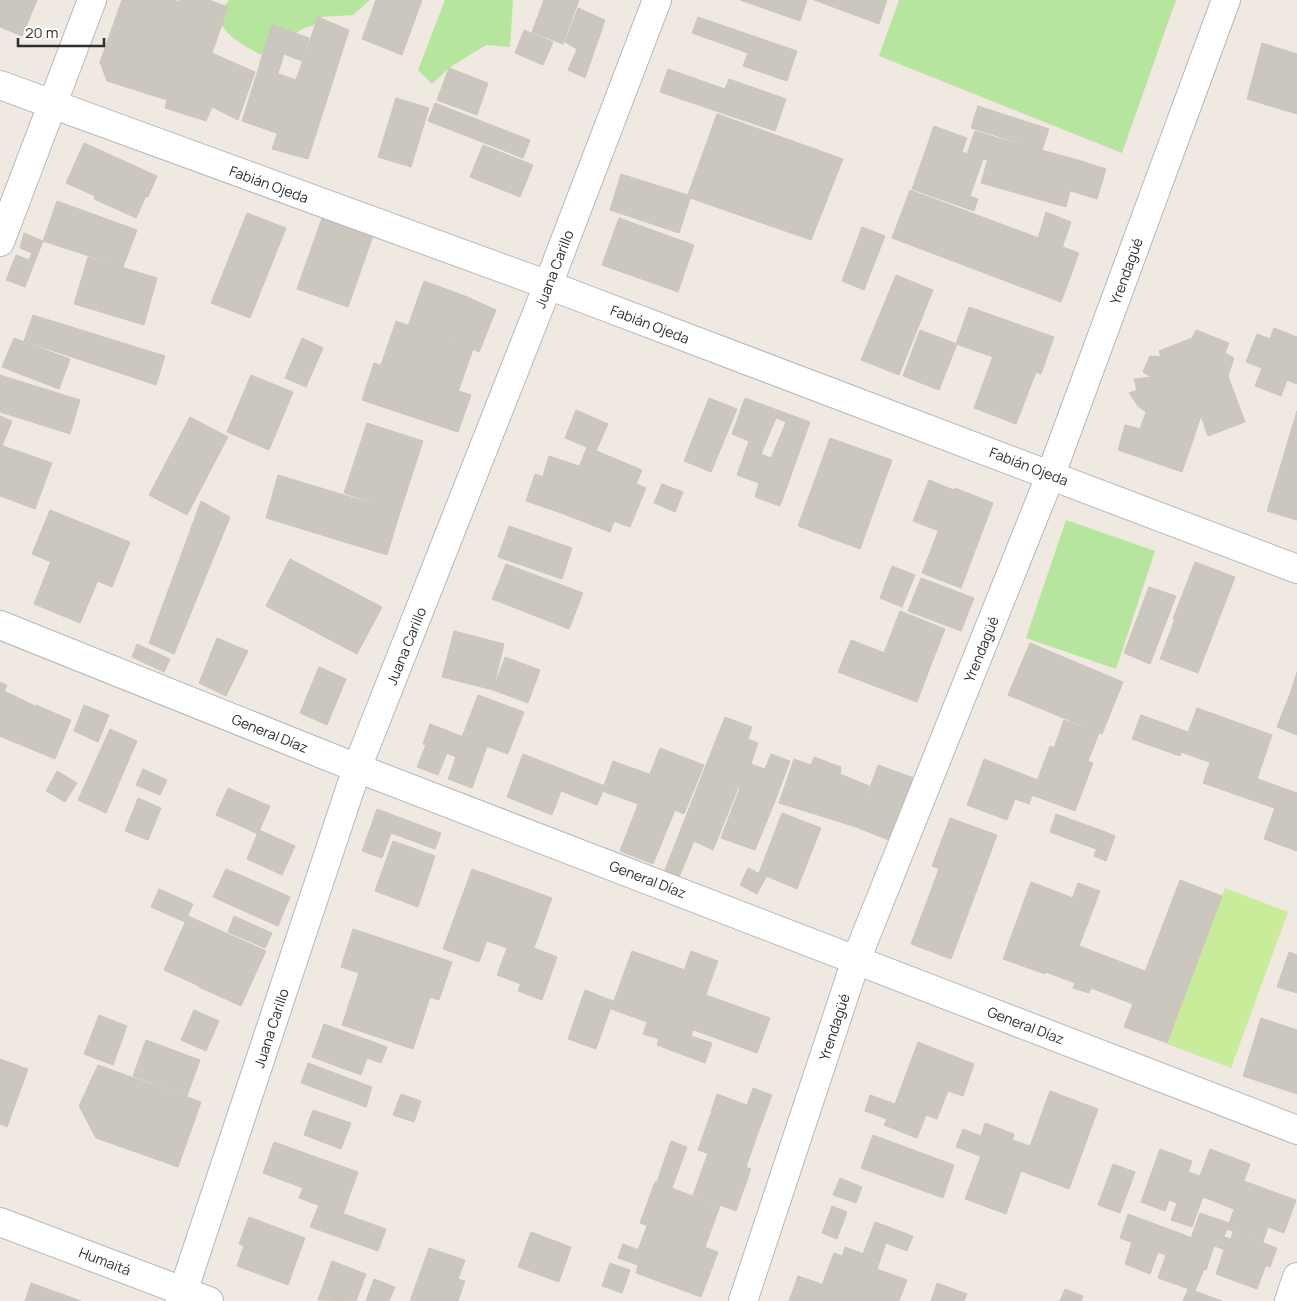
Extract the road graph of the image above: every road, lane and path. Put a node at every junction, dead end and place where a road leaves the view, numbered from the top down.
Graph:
1 (92, 0) edge
2 (657, 0) edge
3 (1226, 0) edge
4 (0, 85) edge
5 (54, 106) junction
6 (0, 242) edge
7 (548, 286) junction
8 (1051, 474) junction
9 (1297, 569) edge
10 (0, 625) edge
11 (358, 768) junction
12 (856, 960) junction
13 (1297, 1130) edge
14 (0, 1222) edge
15 (1297, 1277) edge
16 (182, 1296) edge
17 (209, 1301) edge
18 (743, 1301) edge
19 (1289, 1301) edge

1 - 5 street
2 - 7 street, Juana Carillo
3 - 8 street, Yrendagüé
4 - 5 street, Fabián Ojeda
5 - 6 street
5 - 7 street, Fabián Ojeda
7 - 8 street, Fabián Ojeda
7 - 11 street, Juana Carillo
8 - 9 street, Fabián Ojeda
8 - 12 street, Yrendagüé
10 - 11 street, General Díaz
11 - 12 street, General Díaz
11 - 16 street, Juana Carillo
12 - 13 street, General Díaz
12 - 18 street, Yrendagüé
14 - 16 street, Humaitá
15 - 19 street
16 - 17 street, Humaitá

